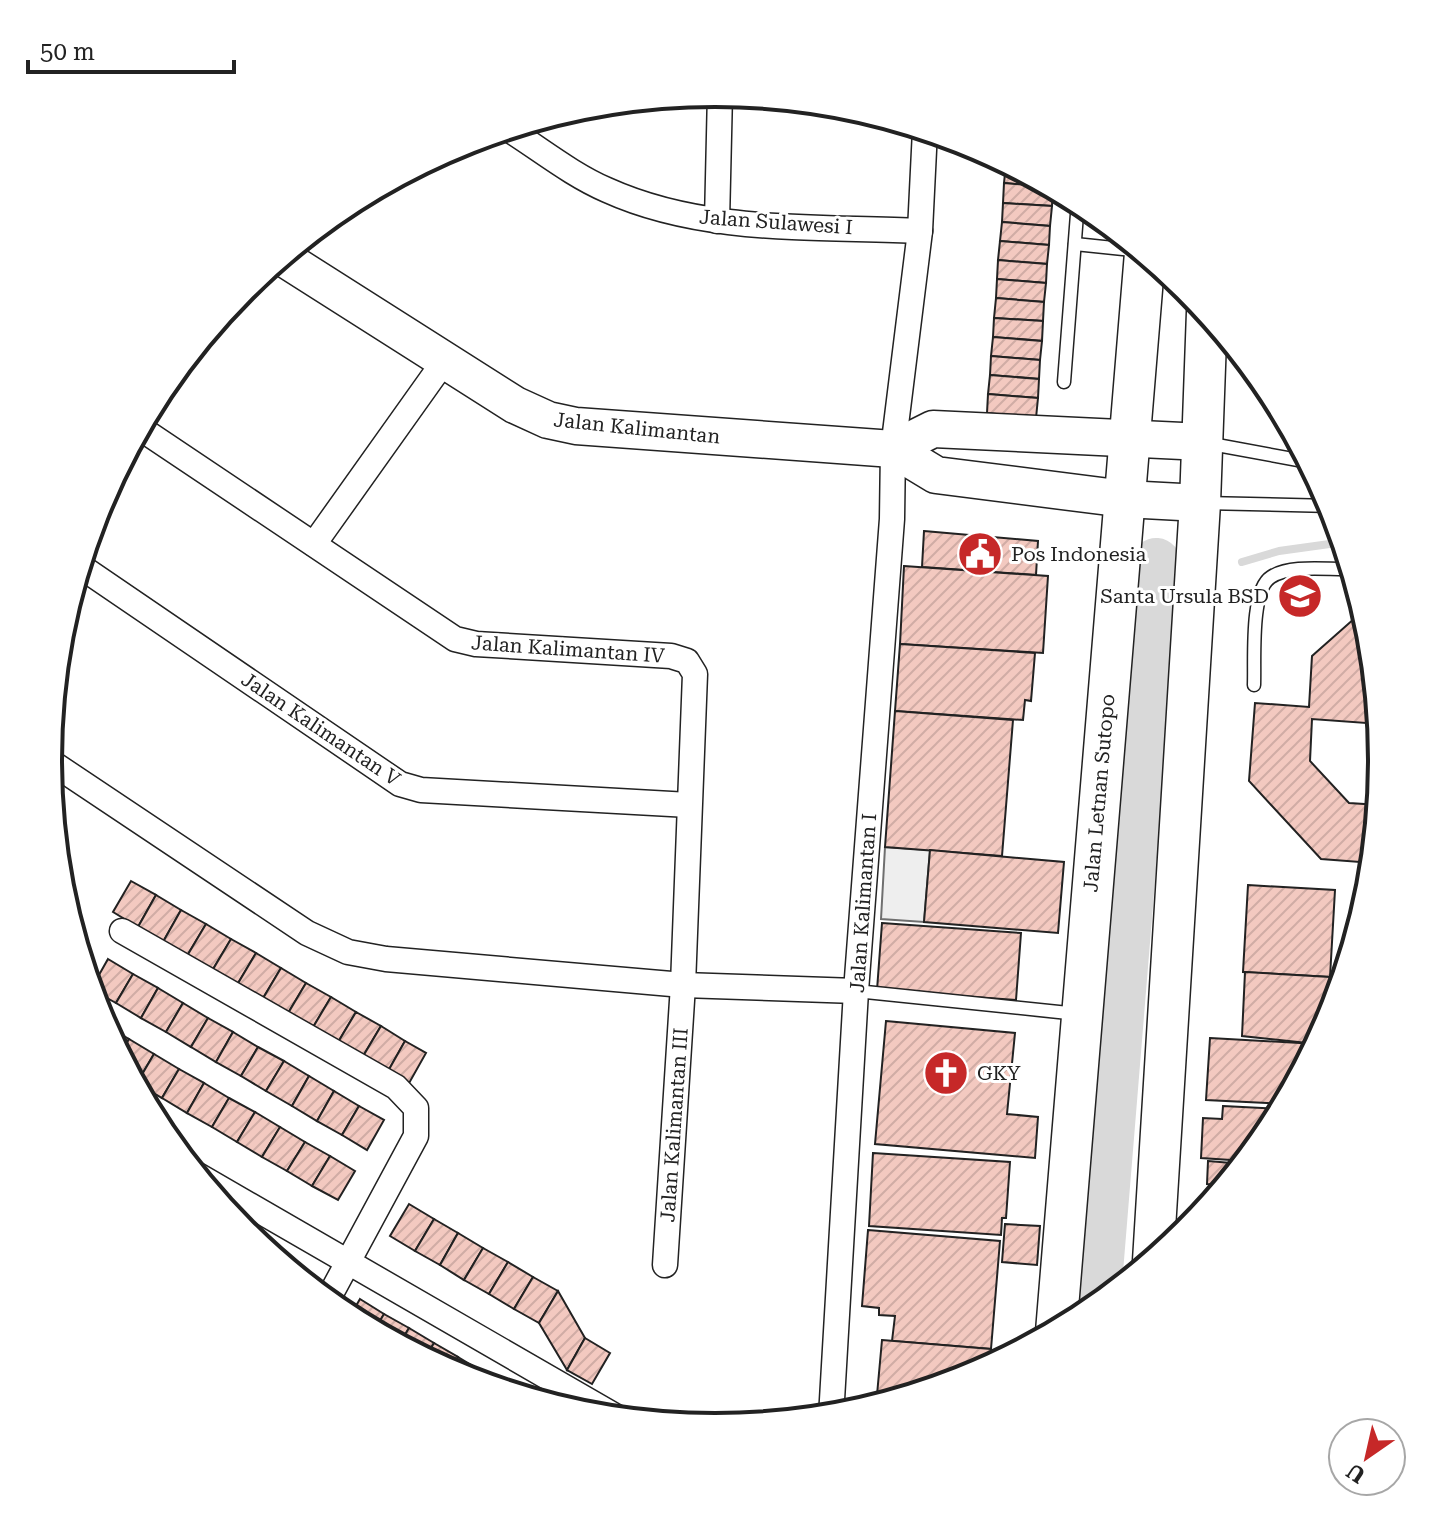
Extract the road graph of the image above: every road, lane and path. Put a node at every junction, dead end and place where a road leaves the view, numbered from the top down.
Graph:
1 (720, 107) edge
2 (521, 137) edge
3 (924, 142) edge
4 (1077, 216) edge
5 (717, 221) junction
6 (920, 231) junction
7 (1075, 244) junction
8 (1122, 250) edge
9 (292, 263) edge
10 (1142, 266) edge
11 (1206, 329) edge
12 (445, 360) junction
13 (1064, 382) dead end
14 (150, 434) edge
15 (1130, 439) junction
16 (1203, 442) junction
17 (893, 449) junction
18 (1295, 459) edge
19 (1125, 499) junction
20 (1200, 503) junction
21 (1317, 506) edge
22 (314, 544) junction
23 (1340, 569) edge
24 (90, 573) edge
25 (1254, 685) dead end
26 (62, 769) edge
27 (689, 805) junction
28 (122, 931) dead end
29 (683, 985) junction
30 (856, 991) junction
31 (1081, 1014) junction
32 (223, 1190) edge
33 (1154, 1245) edge
34 (349, 1262) junction
35 (665, 1265) dead end
36 (333, 1290) edge
37 (1057, 1317) edge
38 (589, 1401) edge
39 (832, 1403) edge

1 - 5 street
2 - 5 street, Jalan Sulawesi I
3 - 6 street, Jalan Kalimantan I
4 - 7 lane
5 - 6 street, Jalan Sulawesi I
6 - 17 street, Jalan Kalimantan I
7 - 8 lane
7 - 13 lane
9 - 12 street, Jalan Kalimantan
10 - 15 main road, Jalan Letnan Sutopo
11 - 16 main road
12 - 17 street, Jalan Kalimantan
12 - 22 street
14 - 22 street, Jalan Kalimantan IV
15 - 16 street
15 - 17 street
15 - 19 main road, Jalan Letnan Sutopo
16 - 18 lane
16 - 20 main road
17 - 19 street, Jalan Kalimantan
17 - 30 street, Jalan Kalimantan I
19 - 20 street, Jalan Kalimantan
19 - 31 main road, Jalan Letnan Sutopo
20 - 21 lane
20 - 33 main road
22 - 27 street, Jalan Kalimantan IV
23 - 25 lane
24 - 27 street, Jalan Kalimantan V
26 - 29 street
27 - 29 street, Jalan Kalimantan IV
28 - 34 street
29 - 30 street
29 - 35 street, Jalan Kalimantan III
30 - 31 lane
30 - 39 street, Jalan Kalimantan I
31 - 37 main road, Jalan Letnan Sutopo
32 - 34 street
34 - 36 street
34 - 38 street

